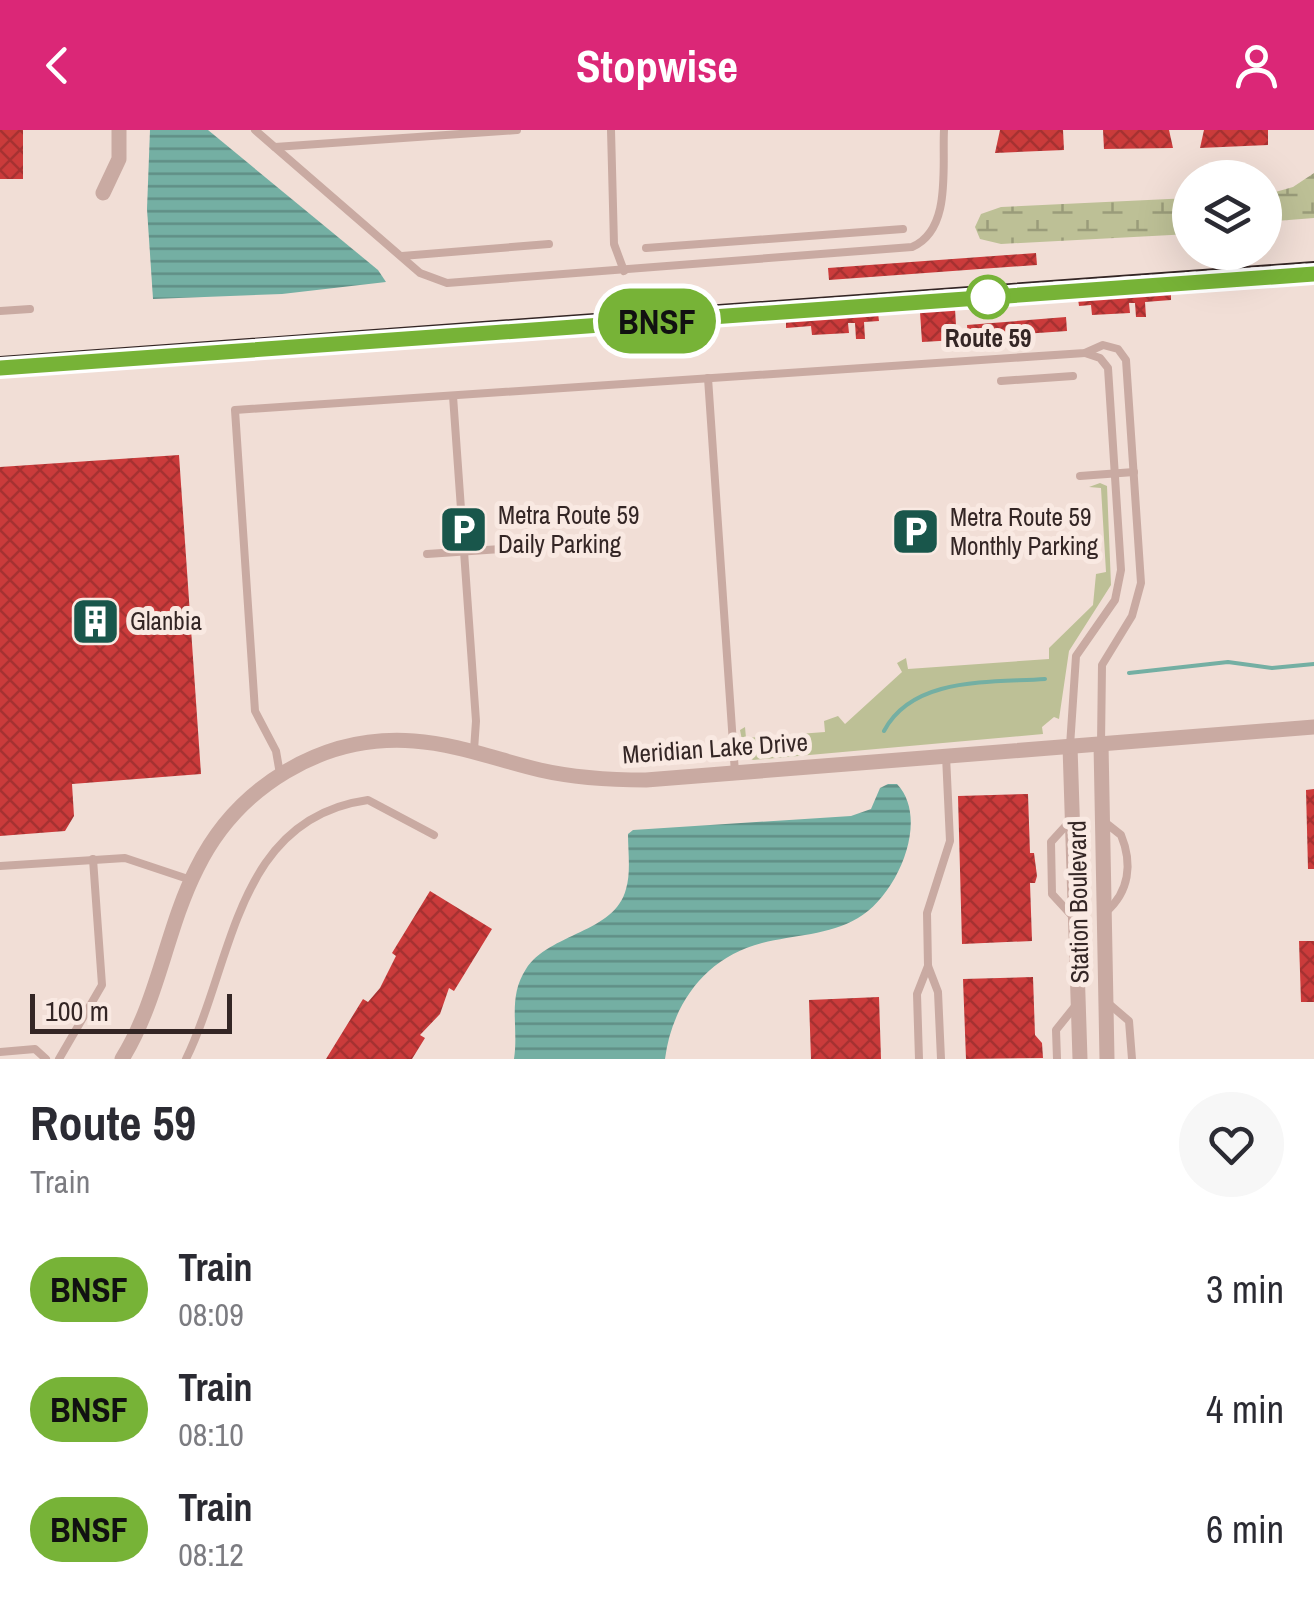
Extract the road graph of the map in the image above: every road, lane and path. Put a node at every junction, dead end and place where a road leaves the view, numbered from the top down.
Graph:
1 (119, 130) edge
2 (255, 130) edge
3 (517, 130) edge
4 (610, 130) edge
5 (944, 130) edge
6 (275, 147) junction
7 (103, 194) dead end
8 (903, 229) dead end
9 (549, 244) dead end
10 (646, 248) dead end
11 (402, 256) junction
12 (624, 271) junction
13 (30, 308) dead end
14 (0, 311) edge
15 (1085, 352) junction
16 (1073, 376) dead end
17 (708, 378) junction
18 (1000, 380) dead end
19 (453, 396) junction
20 (1134, 472) junction
21 (1114, 474) junction
22 (1080, 476) dead end
23 (501, 549) dead end
24 (464, 552) junction
25 (426, 554) dead end
26 (1314, 727) edge
27 (1101, 744) junction
28 (1070, 746) junction
29 (474, 752) junction
30 (946, 756) junction
31 (735, 772) junction
32 (280, 774) junction
33 (1072, 820) junction
34 (1102, 820) junction
35 (434, 834) dead end
36 (93, 859) junction
37 (0, 866) edge
38 (191, 880) junction
39 (1102, 915) junction
40 (1076, 920) junction
41 (928, 966) junction
42 (1105, 1000) junction
43 (1079, 1002) junction
44 (0, 1052) edge
45 (919, 1054) edge
46 (46, 1059) edge
47 (59, 1059) edge
48 (122, 1059) edge
49 (186, 1059) edge
50 (909, 1059) edge
51 (941, 1059) edge
52 (1057, 1059) edge
53 (1080, 1059) edge
54 (1108, 1059) edge
55 (1132, 1059) edge

1 - 7 street
2 - 6 lane
3 - 6 lane
4 - 12 lane
5 - 12 lane
6 - 11 lane
8 - 10 lane
9 - 11 lane
11 - 12 lane
13 - 14 lane
15 - 17 lane
15 - 20 lane
15 - 21 lane
16 - 18 lane
17 - 19 lane
17 - 31 lane
19 - 24 lane
19 - 32 lane
20 - 21 lane
20 - 27 lane
21 - 22 lane
21 - 28 lane
23 - 24 lane
24 - 25 lane
24 - 29 lane
26 - 27 street, Meridian Lake Drive
27 - 28 street, Meridian Lake Drive
27 - 34 street, Station Boulevard
28 - 30 street, Meridian Lake Drive
28 - 33 street, Station Boulevard
29 - 31 street, Meridian Lake Drive
29 - 32 street, Meridian Lake Drive
30 - 31 street, Meridian Lake Drive
30 - 41 lane
32 - 38 street, Meridian Lake Drive
33 - 40 street, Station Boulevard
33 - 40 lane
34 - 39 street, Station Boulevard
34 - 39 lane
35 - 49 lane
36 - 37 lane
36 - 38 lane
36 - 47 lane
38 - 48 street, Meridian Lake Drive
39 - 42 street, Station Boulevard
40 - 43 street, Station Boulevard
41 - 45 lane
41 - 51 lane
42 - 54 street, Station Boulevard
42 - 55 lane
43 - 52 lane
43 - 53 street, Station Boulevard
44 - 46 lane
45 - 50 lane

